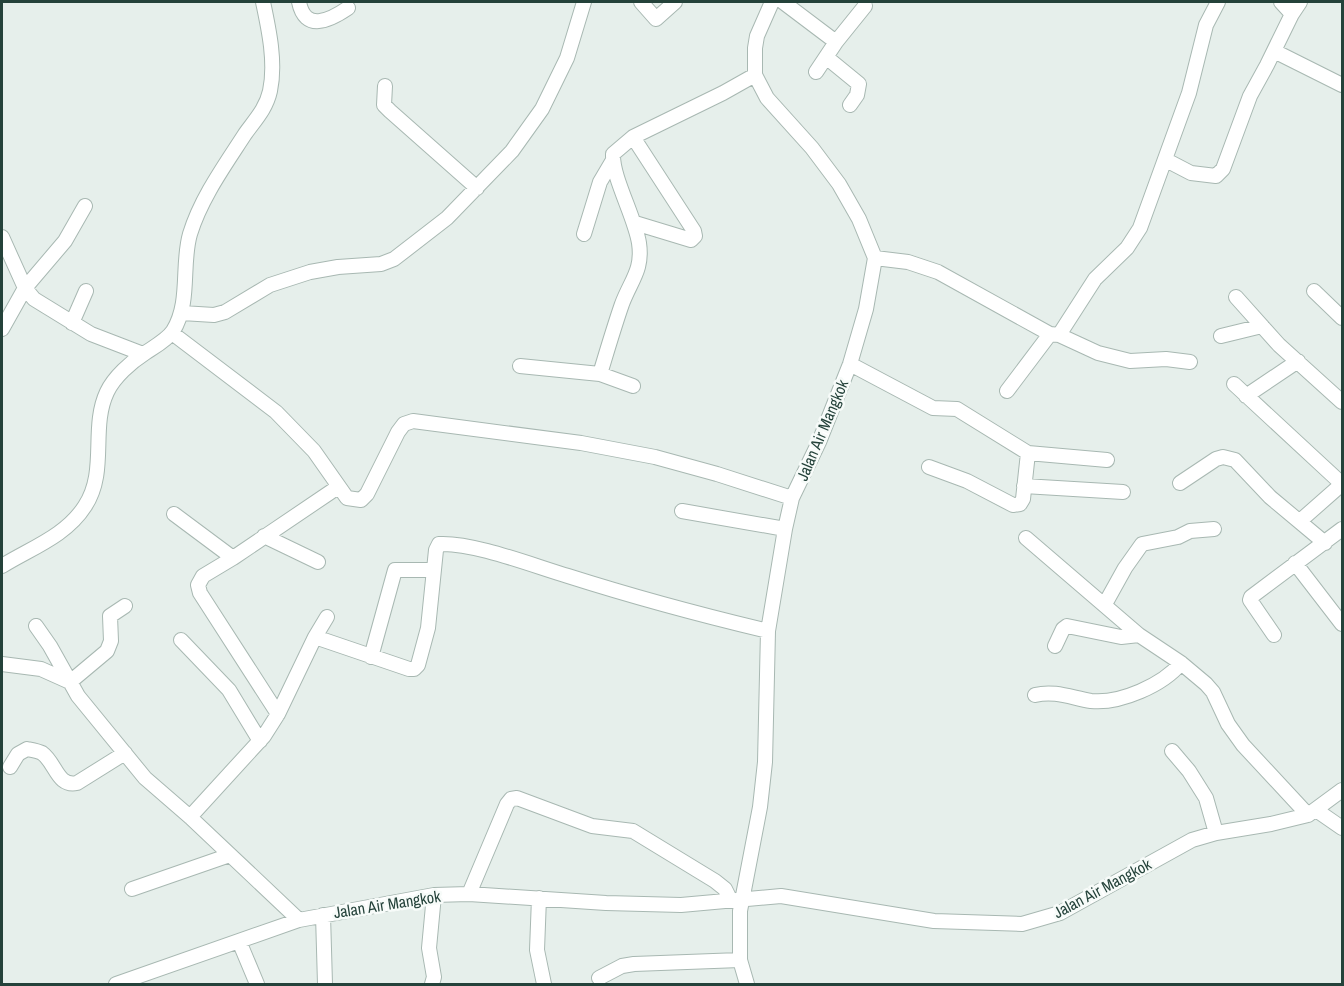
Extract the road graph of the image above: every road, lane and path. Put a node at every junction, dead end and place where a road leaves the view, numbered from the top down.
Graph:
1 (263, 2) edge
2 (299, 2) edge
3 (584, 2) edge
4 (641, 2) edge
5 (675, 2) edge
6 (772, 2) edge
7 (783, 2) edge
8 (1218, 2) edge
9 (1281, 2) edge
10 (1300, 2) edge
11 (865, 6) dead end
12 (348, 8) dead end
13 (1292, 14) junction
14 (836, 42) junction
15 (1274, 51) junction
16 (826, 57) junction
17 (816, 72) dead end
18 (755, 75) junction
19 (1342, 85) edge
20 (385, 86) dead end
21 (850, 105) dead end
22 (633, 137) junction
23 (613, 160) junction
24 (1166, 160) junction
25 (477, 188) junction
26 (85, 206) dead end
27 (635, 223) junction
28 (584, 234) dead end
29 (2, 237) edge
30 (6, 258) edge
31 (875, 258) junction
32 (25, 288) junction
33 (86, 291) dead end
34 (1314, 291) dead end
35 (1236, 297) dead end
36 (182, 313) junction
37 (1342, 318) edge
38 (72, 323) junction
39 (1262, 326) junction
40 (2, 329) edge
41 (172, 333) junction
42 (1054, 334) junction
43 (1221, 336) dead end
44 (143, 354) junction
45 (1298, 361) junction
46 (1190, 362) dead end
47 (850, 364) junction
48 (520, 366) dead end
49 (600, 374) junction
50 (1234, 384) dead end
51 (633, 386) dead end
52 (1007, 391) dead end
53 (1246, 396) junction
54 (1342, 402) edge
55 (1028, 453) junction
56 (1107, 460) dead end
57 (929, 467) dead end
58 (1180, 483) dead end
59 (1342, 484) edge
60 (1024, 486) junction
61 (338, 487) junction
62 (1123, 492) dead end
63 (792, 498) junction
64 (682, 511) dead end
65 (174, 514) dead end
66 (1299, 521) junction
67 (785, 529) junction
68 (1214, 530) dead end
69 (1342, 530) edge
70 (264, 536) junction
71 (1026, 538) dead end
72 (1325, 543) junction
73 (233, 558) junction
74 (318, 562) dead end
75 (1295, 563) junction
76 (2, 566) edge
77 (434, 570) junction
78 (1105, 604) junction
79 (125, 606) dead end
80 (327, 616) dead end
81 (1342, 624) edge
82 (36, 626) dead end
83 (768, 631) junction
84 (1139, 635) junction
85 (1274, 635) dead end
86 (315, 637) junction
87 (181, 640) dead end
88 (1055, 646) dead end
89 (371, 657) junction
90 (1181, 663) junction
91 (2, 664) edge
92 (70, 682) junction
93 (1035, 695) dead end
94 (278, 714) junction
95 (260, 741) junction
96 (1172, 751) dead end
97 (124, 753) junction
98 (10, 767) dead end
99 (1342, 789) edge
100 (1312, 813) junction
101 (190, 817) junction
102 (1342, 828) edge
103 (1216, 833) junction
104 (230, 855) junction
105 (132, 889) dead end
106 (470, 894) junction
107 (434, 895) junction
108 (539, 898) junction
109 (736, 899) junction
110 (323, 915) junction
111 (299, 920) junction
112 (239, 941) junction
113 (740, 960) junction
114 (599, 978) dead end
115 (116, 984) edge
116 (257, 984) edge
117 (325, 984) edge
118 (432, 984) edge
119 (544, 984) edge
120 (747, 984) edge

1 - 36 street
2 - 12 street
3 - 25 street
4 - 5 street
6 - 18 street
7 - 14 street
8 - 24 street
9 - 13 street
10 - 13 street
11 - 14 street
13 - 15 street
14 - 16 street
15 - 19 street
15 - 24 street
16 - 17 street
16 - 21 street
18 - 22 street
18 - 31 street
20 - 25 street
22 - 23 street
22 - 27 street
23 - 27 street
23 - 28 street
24 - 42 street
25 - 36 street
26 - 32 street
27 - 49 street
29 - 30 street
30 - 32 street
31 - 42 street
31 - 47 street, Jalan Air Mangkok
32 - 38 street
32 - 40 street
33 - 38 street
34 - 37 street
35 - 39 street
36 - 41 street
38 - 44 street
39 - 43 street
39 - 45 street
41 - 44 street
41 - 61 street
42 - 46 street
42 - 52 street
44 - 76 street
45 - 53 street
45 - 54 street
47 - 55 street
47 - 63 street, Jalan Air Mangkok
48 - 49 street
49 - 51 street
50 - 53 street
53 - 59 street
55 - 56 street
55 - 60 street
57 - 60 street
58 - 66 street
59 - 66 street
60 - 62 street
61 - 63 street
61 - 70 street
63 - 67 street, Jalan Air Mangkok
64 - 67 street
65 - 73 street
66 - 72 street
67 - 83 street, Jalan Air Mangkok
68 - 78 street
69 - 72 street
70 - 73 street
70 - 74 street
71 - 78 street
72 - 75 street
73 - 94 street
75 - 81 street
75 - 85 street
77 - 83 street
77 - 89 street
77 - 89 street
78 - 84 street
79 - 92 street
80 - 86 street
82 - 92 street
83 - 109 street, Jalan Air Mangkok
84 - 88 street
84 - 90 street
86 - 89 street
86 - 94 street
87 - 95 street
90 - 93 street
90 - 100 street
91 - 92 street
92 - 97 street
94 - 95 street
95 - 101 street
96 - 103 street
97 - 98 street
97 - 101 street
99 - 100 street, Jalan Air Mangkok
100 - 102 street
100 - 103 street, Jalan Air Mangkok
101 - 104 street
103 - 109 street, Jalan Air Mangkok
104 - 105 street
104 - 111 street
106 - 107 street, Jalan Air Mangkok
106 - 108 street, Jalan Air Mangkok
106 - 109 street
107 - 110 street, Jalan Air Mangkok
107 - 118 street
108 - 109 street, Jalan Air Mangkok
108 - 119 street
109 - 113 street, Jalan Air Mangkok
110 - 111 street, Jalan Air Mangkok
110 - 117 street
111 - 112 street, Jalan Air Mangkok
112 - 115 street, Jalan Air Mangkok
112 - 116 street
113 - 114 street
113 - 120 street, Jalan Air Mangkok

